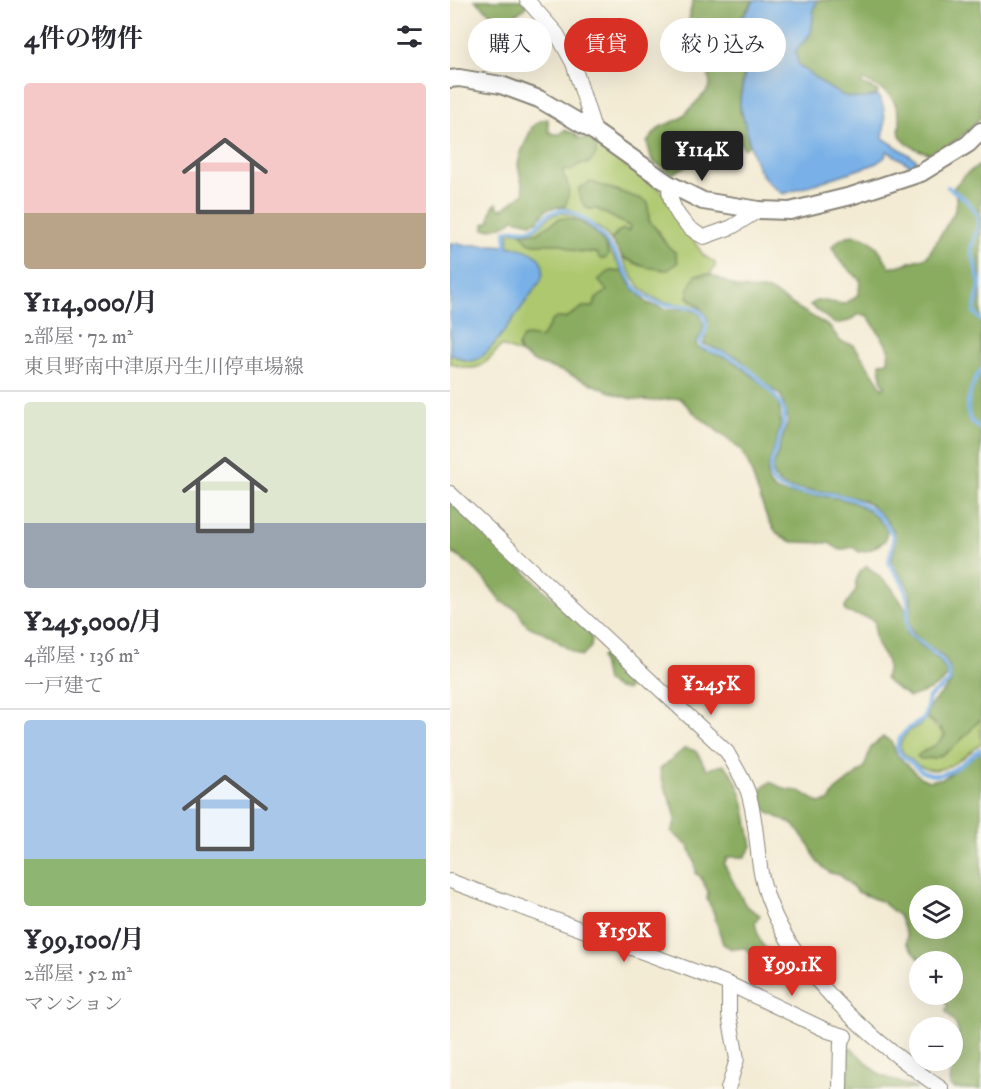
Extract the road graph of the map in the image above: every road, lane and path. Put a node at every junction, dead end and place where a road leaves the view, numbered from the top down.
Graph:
1 (526, 0) edge
2 (450, 80) edge
3 (981, 130) edge
4 (595, 132) junction
5 (669, 184) junction
6 (759, 210) junction
7 (450, 493) edge
8 (450, 881) edge
9 (729, 984) junction
10 (728, 1089) edge
11 (840, 1089) edge
12 (942, 1089) edge

1 - 4 street
2 - 4 main road
3 - 6 main road
4 - 5 main road
5 - 6 main road
5 - 6 street
7 - 12 street
8 - 9 street
9 - 10 street
9 - 11 street

